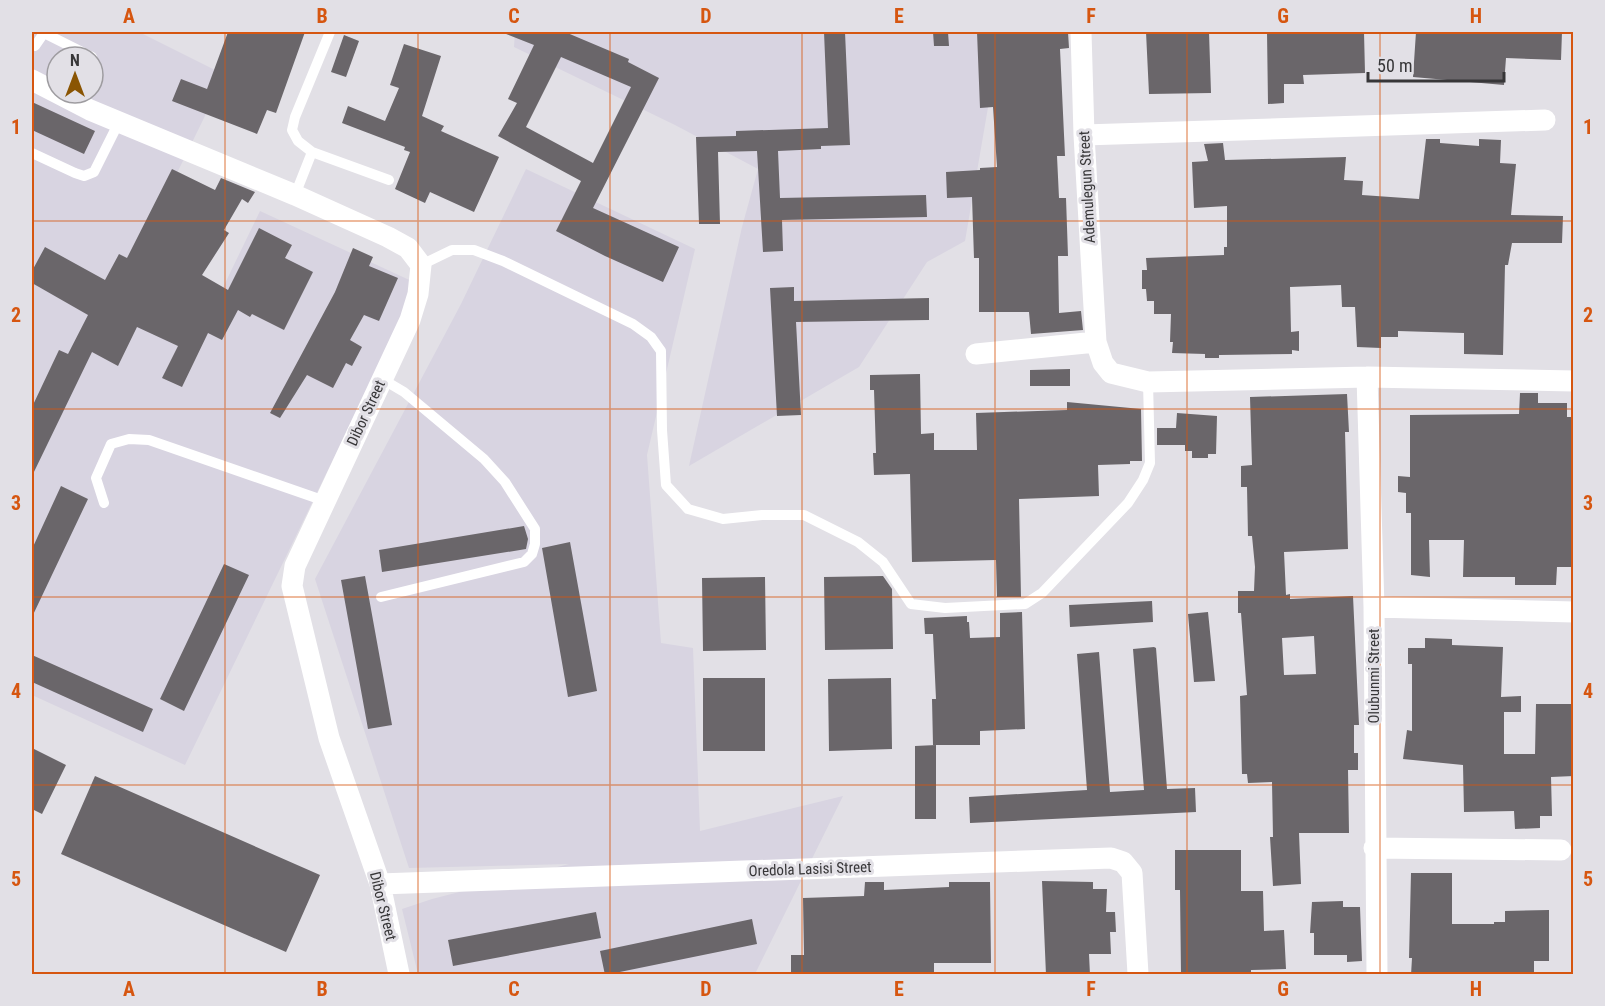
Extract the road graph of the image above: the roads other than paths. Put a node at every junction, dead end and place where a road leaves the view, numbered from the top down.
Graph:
1 (45, 32) edge
2 (330, 32) edge
3 (1081, 32) edge
4 (70, 45) edge
5 (35, 46) dead end
6 (32, 80) edge
7 (1545, 120) dead end
8 (119, 122) junction
9 (1084, 135) junction
10 (312, 152) junction
11 (32, 153) edge
12 (389, 180) dead end
13 (295, 195) junction
14 (421, 265) junction
15 (1096, 342) junction
16 (976, 354) dead end
17 (1366, 377) junction
18 (382, 379) junction
19 (1574, 381) edge
20 (1148, 382) junction
21 (325, 501) junction
22 (104, 503) dead end
23 (381, 597) dead end
24 (1374, 607) junction
25 (1574, 612) edge
26 (1374, 848) junction
27 (1561, 850) dead end
28 (380, 884) junction
29 (399, 975) edge
30 (1138, 975) edge
31 (1377, 975) edge

1 - 4 lane
1 - 5 lane
2 - 10 lane
3 - 9 street, Ademulegun Street
6 - 8 street
7 - 9 street
8 - 11 lane
8 - 13 street
9 - 15 street, Ademulegun Street
10 - 12 lane
10 - 13 lane
13 - 14 street
14 - 18 street, Dibor Street
14 - 20 lane
15 - 16 street
15 - 20 street
17 - 19 street
17 - 20 street
17 - 24 street, Olubunmi Street
18 - 21 street, Dibor Street
18 - 23 lane
21 - 22 lane
21 - 28 street, Dibor Street
24 - 25 street
24 - 26 street, Olubunmi Street
26 - 27 street
26 - 31 street, Olubunmi Street
28 - 29 street, Dibor Street
28 - 30 street, Oredola Lasisi Street

